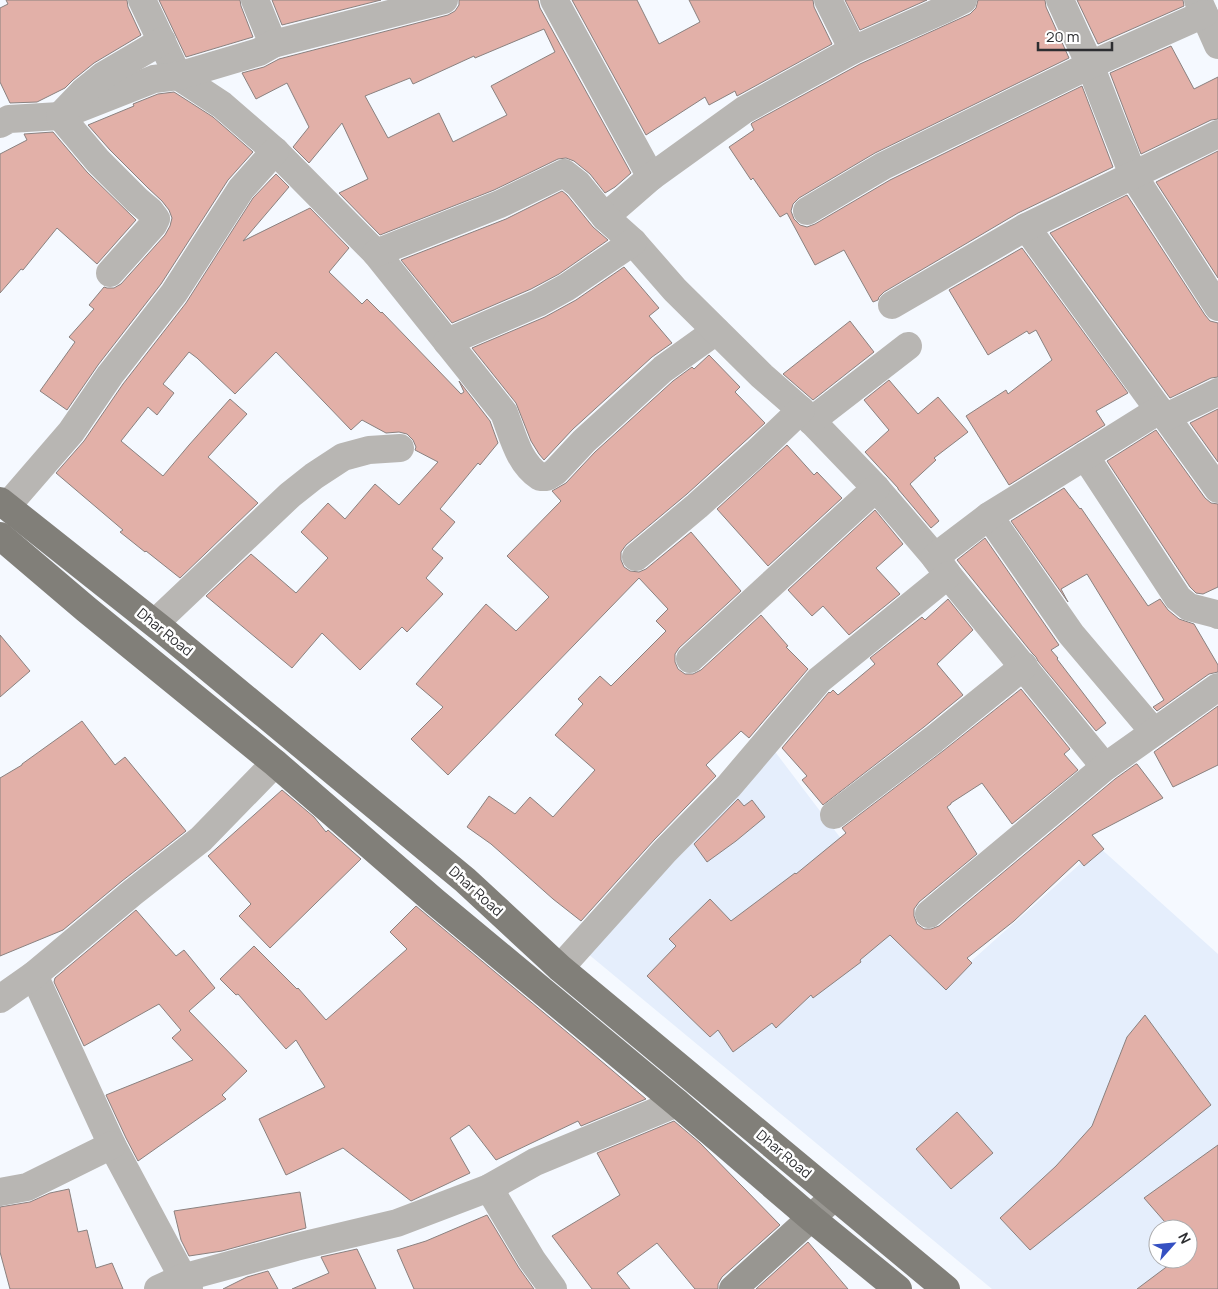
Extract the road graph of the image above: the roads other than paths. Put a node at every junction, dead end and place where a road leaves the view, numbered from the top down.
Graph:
1 (142, 0) edge
2 (255, 0) edge
3 (444, 0) edge
4 (554, 0) edge
5 (828, 0) edge
6 (1060, 0) edge
7 (950, 3) edge
8 (1201, 7) edge
9 (162, 41) junction
10 (273, 44) junction
11 (1218, 45) edge
12 (853, 50) junction
13 (1090, 65) junction
14 (178, 76) junction
15 (3, 115) edge
16 (60, 116) junction
17 (1218, 134) edge
18 (275, 150) junction
19 (1132, 175) junction
20 (651, 177) junction
21 (807, 211) dead end
22 (605, 217) junction
23 (1026, 227) junction
24 (633, 242) junction
25 (376, 253) junction
26 (110, 273) dead end
27 (892, 305) dead end
28 (1218, 307) edge
29 (716, 331) junction
30 (447, 342) junction
31 (908, 346) dead end
32 (1218, 392) edge
33 (1163, 414) junction
34 (806, 416) junction
35 (400, 448) dead end
36 (1084, 456) junction
37 (876, 488) junction
38 (1218, 489) edge
39 (3, 503) edge
40 (989, 516) junction
41 (0, 536) edge
42 (636, 557) dead end
43 (941, 566) junction
44 (1218, 615) edge
45 (155, 623) junction
46 (690, 659) dead end
47 (1024, 666) junction
48 (1218, 687) edge
49 (1154, 732) junction
50 (275, 763) junction
51 (1105, 767) junction
52 (834, 814) dead end
53 (929, 914) dead end
54 (560, 968) junction
55 (34, 975) junction
56 (0, 999) edge
57 (676, 1103) junction
58 (112, 1145) junction
59 (488, 1188) junction
60 (0, 1192) edge
61 (834, 1196) junction
62 (811, 1218) junction
63 (186, 1283) edge
64 (158, 1289) edge
65 (553, 1289) edge
66 (732, 1289) edge
67 (898, 1289) edge
68 (946, 1289) edge

1 - 9 street
2 - 10 street
3 - 10 street
4 - 20 street
5 - 12 street
6 - 13 street
7 - 12 street
8 - 11 street
8 - 13 street
9 - 14 street
9 - 16 street
10 - 14 street
12 - 20 street
13 - 19 street
13 - 21 street
14 - 16 street
14 - 18 street
15 - 16 street
16 - 26 street
17 - 19 street
18 - 25 street
18 - 39 street
19 - 23 street
19 - 28 street
20 - 22 street
22 - 24 street
22 - 25 street
23 - 27 street
23 - 33 street
24 - 29 street
24 - 30 street
25 - 30 street
29 - 30 street
29 - 34 street
31 - 34 street
32 - 33 street
33 - 36 street
33 - 38 street
34 - 37 street
34 - 42 street
35 - 45 street
36 - 40 street
36 - 44 street
37 - 43 street
37 - 46 street
39 - 45 main road, Dhar Road
40 - 43 street
40 - 49 street
41 - 50 main road
43 - 47 street
43 - 54 street
45 - 54 main road, Dhar Road
47 - 51 street
47 - 52 street
48 - 49 street
49 - 51 street
50 - 55 street
50 - 57 main road
51 - 53 street
54 - 61 main road, Dhar Road
55 - 56 street
55 - 58 street
57 - 59 street
57 - 62 main road
58 - 60 street
58 - 63 street
59 - 63 street
59 - 65 street
61 - 62 street
61 - 68 main road, Dhar Road
62 - 66 street
62 - 67 main road
63 - 64 street

